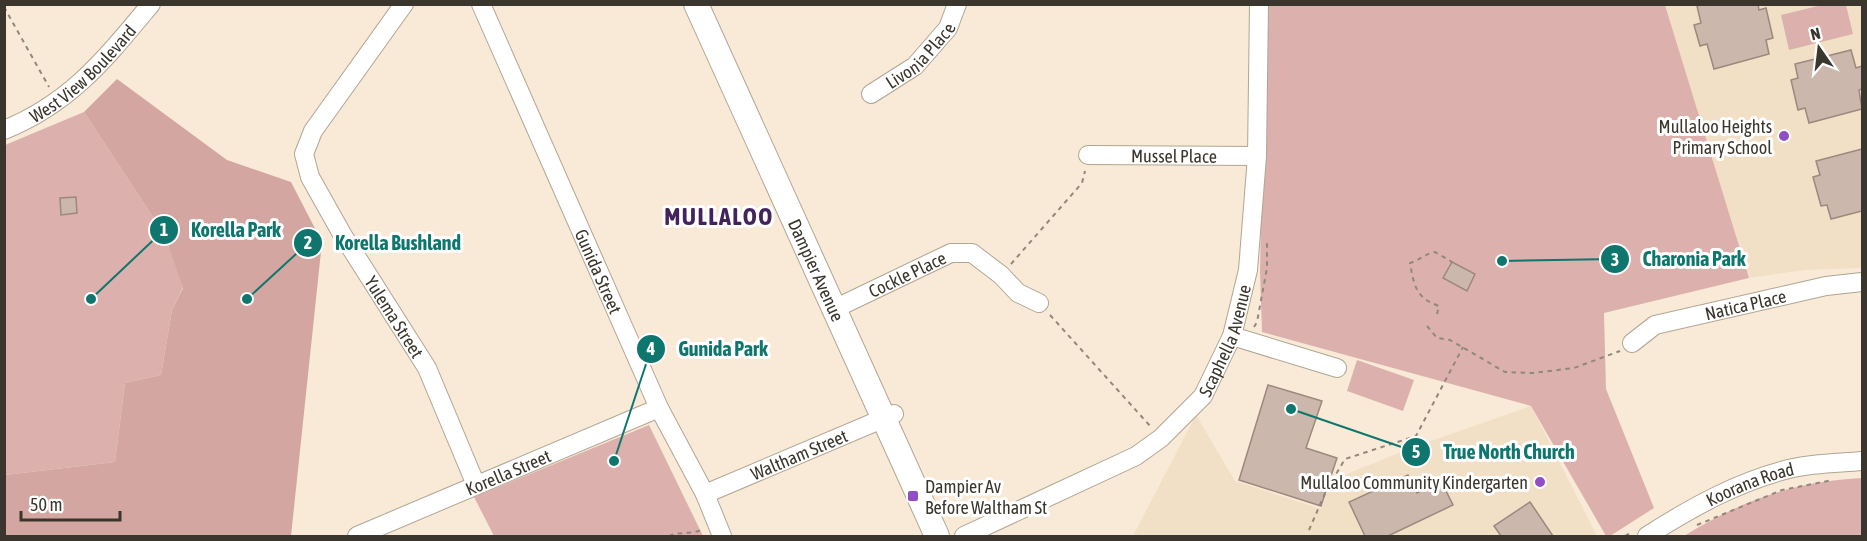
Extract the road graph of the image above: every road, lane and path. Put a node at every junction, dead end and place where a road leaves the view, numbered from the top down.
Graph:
1 (151, 4) edge
2 (404, 4) edge
3 (480, 4) edge
4 (696, 4) edge
5 (709, 4) edge
6 (957, 4) edge
7 (1259, 4) edge
8 (4, 7) edge
9 (871, 94) dead end
10 (57, 103) junction
11 (4, 130) edge
12 (1088, 155) joint
13 (1257, 156) junction
14 (1267, 232) dead end
15 (1452, 262) dead end
16 (1001, 275) junction
17 (1863, 282) edge
18 (1039, 303) joint
19 (839, 307) junction
20 (1437, 314) dead end
21 (1427, 326) dead end
22 (1239, 339) junction
23 (1632, 343) dead end
24 (1463, 347) junction
25 (1602, 357) dead end
26 (1337, 368) dead end
27 (659, 408) junction
28 (888, 416) junction
29 (1161, 438) junction
30 (1863, 461) edge
31 (1863, 471) edge
32 (1837, 479) dead end
33 (476, 484) junction
34 (705, 494) junction
35 (706, 526) dead end
36 (1693, 527) dead end
37 (1310, 530) dead end
38 (357, 537) edge
39 (669, 537) edge
40 (722, 537) edge
41 (937, 537) edge
42 (949, 537) edge
43 (964, 537) edge
44 (1647, 537) edge
45 (1670, 537) edge

1 - 10 street, West View Boulevard
2 - 33 street, Yulema Street
3 - 27 street, Gunida Street
4 - 19 main road, Dampier Avenue
5 - 19 main road, Dampier Avenue
6 - 9 street, Livonia Place
7 - 13 street, Scaphella Avenue
8 - 10 path
10 - 11 street, West View Boulevard
12 - 13 street, Mussel Place
12 - 16 path
13 - 22 street, Scaphella Avenue
14 - 22 path
15 - 20 path
16 - 18 street, Cockle Place
16 - 19 street, Cockle Place
17 - 23 street, Natica Place
18 - 29 path
19 - 28 main road, Dampier Avenue
21 - 24 path
22 - 26 street
22 - 29 street, Scaphella Avenue
24 - 25 path
24 - 37 path
27 - 33 street, Korella Street
27 - 34 street, Gunida Street
28 - 34 street, Waltham Street
28 - 41 main road, Dampier Avenue
28 - 42 main road, Dampier Avenue
29 - 43 street, Scaphella Avenue
30 - 44 street, Koorana Road
31 - 45 street, Koorana Road
32 - 36 path
33 - 38 street, Korella Street
34 - 40 street, Gunida Street
35 - 39 path

